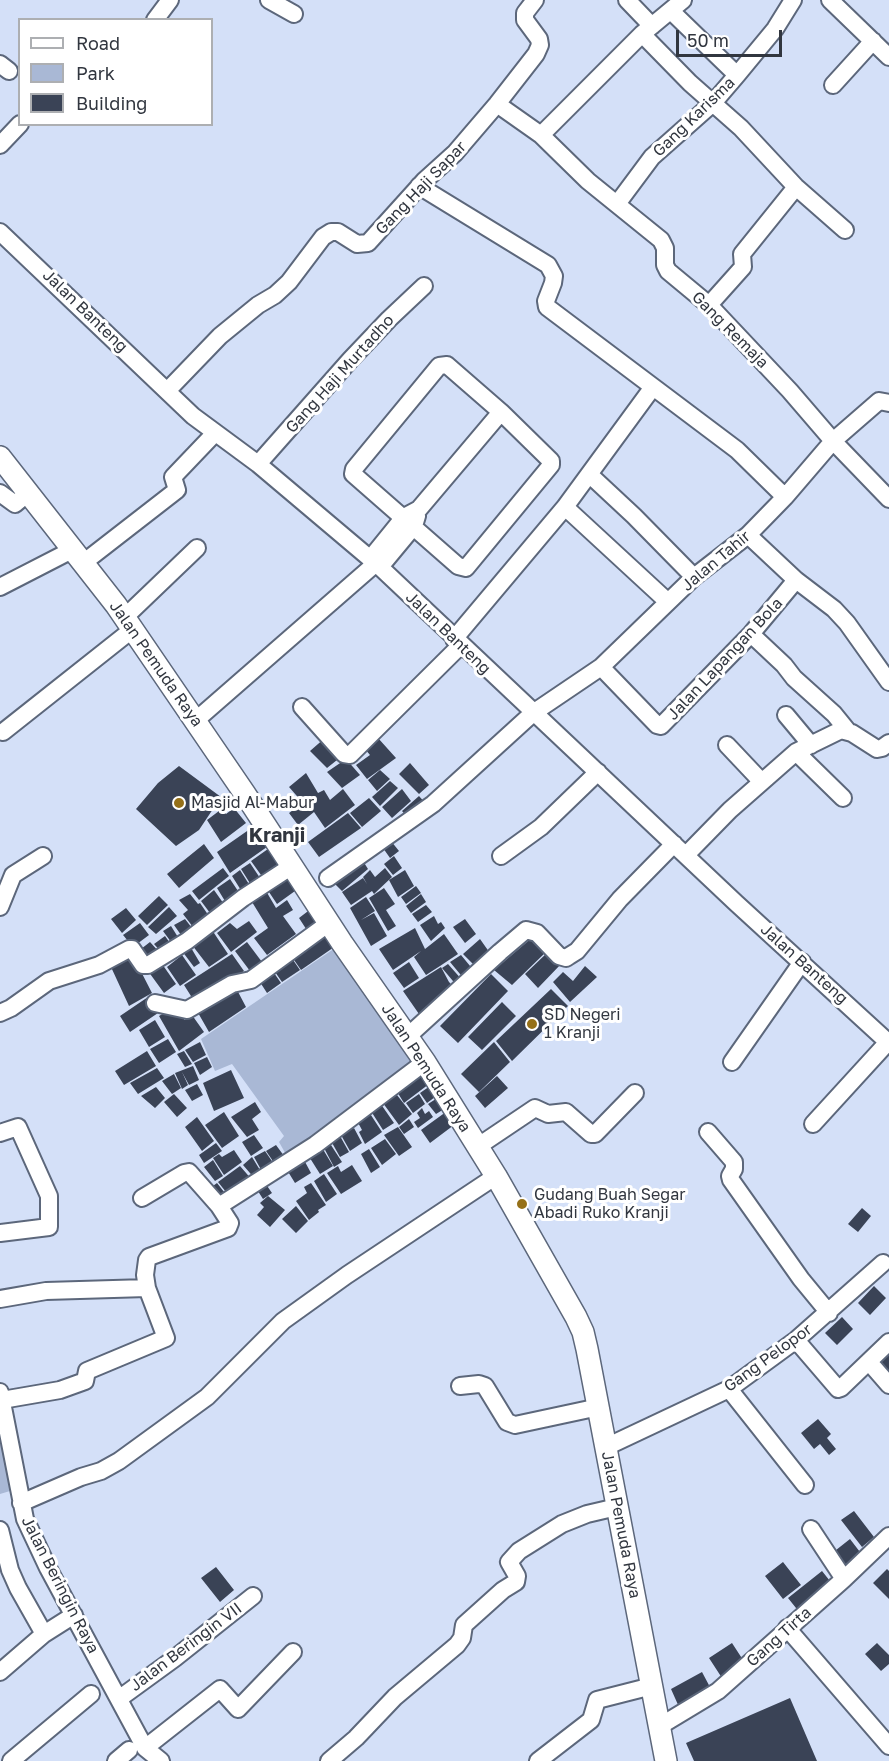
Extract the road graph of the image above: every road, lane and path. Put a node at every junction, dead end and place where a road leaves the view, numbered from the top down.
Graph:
1 (170, 0) edge
2 (269, 0) edge
3 (535, 0) edge
4 (627, 0) edge
5 (793, 0) edge
6 (830, 0) edge
7 (677, 6) edge
8 (294, 14) dead end
9 (156, 18) edge
10 (647, 30) junction
11 (873, 41) junction
12 (889, 57) edge
13 (737, 75) junction
14 (833, 86) dead end
15 (713, 103) junction
16 (497, 104) junction
17 (18, 126) edge
18 (541, 135) junction
19 (0, 144) edge
20 (419, 186) junction
21 (796, 187) junction
22 (617, 204) junction
23 (845, 230) dead end
24 (0, 232) edge
25 (424, 286) dead end
26 (709, 305) junction
27 (653, 387) junction
28 (167, 391) junction
29 (889, 403) edge
30 (501, 412) junction
31 (216, 433) junction
32 (833, 441) junction
33 (0, 457) edge
34 (258, 464) junction
35 (590, 475) junction
36 (28, 493) junction
37 (0, 494) edge
38 (785, 497) junction
39 (889, 500) edge
40 (566, 507) junction
41 (409, 522) junction
42 (748, 535) junction
43 (197, 548) dead end
44 (77, 556) junction
45 (375, 563) junction
46 (694, 577) junction
47 (796, 580) junction
48 (0, 587) edge
49 (668, 602) junction
50 (129, 623) junction
51 (751, 634) junction
52 (458, 642) junction
53 (601, 667) junction
54 (889, 682) edge
55 (302, 707) dead end
56 (533, 713) junction
57 (786, 715) dead end
58 (195, 721) junction
59 (847, 730) junction
60 (3, 732) dead end
61 (889, 743) edge
62 (727, 745) dead end
63 (804, 749) junction
64 (597, 772) junction
65 (761, 781) junction
66 (843, 798) dead end
67 (680, 850) junction
68 (43, 856) dead end
69 (501, 856) dead end
70 (292, 866) junction
71 (328, 878) dead end
72 (0, 907) edge
73 (329, 923) junction
74 (802, 962) junction
75 (155, 1003) dead end
76 (0, 1013) edge
77 (407, 1037) junction
78 (889, 1043) edge
79 (424, 1062) junction
80 (732, 1062) dead end
81 (635, 1093) dead end
82 (813, 1124) dead end
83 (708, 1132) dead end
84 (0, 1133) edge
85 (477, 1147) junction
86 (496, 1176) junction
87 (142, 1198) dead end
88 (219, 1206) junction
89 (0, 1233) edge
90 (883, 1263) dead end
91 (147, 1288) junction
92 (0, 1299) edge
93 (829, 1313) junction
94 (796, 1340) junction
95 (889, 1342) edge
96 (869, 1362) junction
97 (889, 1385) edge
98 (460, 1386) dead end
99 (729, 1389) junction
100 (1, 1396) edge
101 (599, 1407) junction
102 (4, 1439) edge
103 (606, 1447) junction
104 (805, 1485) dead end
105 (21, 1503) junction
106 (617, 1507) junction
107 (811, 1529) dead end
108 (0, 1530) edge
109 (889, 1536) edge
110 (844, 1579) junction
111 (253, 1596) dead end
112 (62, 1623) junction
113 (787, 1628) junction
114 (293, 1652) dead end
115 (0, 1672) edge
116 (652, 1686) junction
117 (91, 1694) dead end
118 (120, 1698) junction
119 (660, 1726) junction
120 (889, 1746) edge
121 (137, 1749) junction
122 (11, 1761) edge
123 (116, 1761) edge
124 (161, 1761) edge
125 (329, 1761) edge
126 (538, 1761) edge
127 (666, 1761) edge

1 - 9 street
2 - 8 street
3 - 16 street, Gang Haji Sapar
4 - 10 street
5 - 13 street, Gang Karisma
6 - 11 street
7 - 10 street
7 - 13 street
10 - 15 street
10 - 18 street
11 - 12 street
11 - 14 street
13 - 15 street, Gang Karisma
15 - 21 street
15 - 22 street, Gang Karisma
16 - 18 street, Gang Remaja
16 - 20 street, Gang Haji Sapar
17 - 19 street
18 - 22 street, Gang Remaja
20 - 27 street
20 - 28 street, Gang Haji Sapar
21 - 23 street
21 - 26 street
22 - 26 street, Gang Remaja
24 - 28 street, Jalan Banteng
25 - 34 street, Gang Haji Murtadho
26 - 32 street, Gang Remaja
27 - 35 street
27 - 38 street
28 - 31 street, Jalan Banteng
29 - 32 street, Jalan Tahir
30 - 41 street
30 - 41 street
30 - 41 street
31 - 34 street, Jalan Banteng
31 - 44 street
32 - 38 street, Jalan Tahir
32 - 39 street, Gang Remaja
33 - 36 main road, Jalan Pemuda Raya
34 - 45 street, Jalan Banteng
35 - 40 street
35 - 46 street
36 - 37 street
36 - 44 main road, Jalan Pemuda Raya
38 - 42 street, Jalan Tahir
40 - 49 street
40 - 52 street
41 - 45 street
42 - 46 street, Jalan Tahir
42 - 47 street
43 - 50 street
44 - 48 street
44 - 50 main road, Jalan Pemuda Raya
45 - 52 street, Jalan Banteng
45 - 58 street
46 - 49 street, Jalan Tahir
47 - 51 street, Jalan Lapangan Bola
47 - 54 street
49 - 53 street, Jalan Tahir
50 - 58 main road, Jalan Pemuda Raya
50 - 60 street
51 - 53 street, Jalan Lapangan Bola
51 - 59 street
52 - 55 street
52 - 56 street, Jalan Banteng
53 - 56 street, Jalan Tahir
56 - 64 street, Jalan Banteng
56 - 71 street, Jalan Tahir
57 - 63 street
58 - 70 main road, Jalan Pemuda Raya
59 - 61 street
59 - 63 street
62 - 65 street
63 - 65 street
63 - 66 street
64 - 67 street, Jalan Banteng
64 - 69 street
65 - 67 street
67 - 74 street, Jalan Banteng
67 - 77 street
68 - 72 street
70 - 73 main road, Jalan Pemuda Raya
70 - 76 street
73 - 75 street
73 - 77 main road, Jalan Pemuda Raya
74 - 78 street, Jalan Banteng
74 - 80 street
77 - 79 main road, Jalan Pemuda Raya
78 - 82 street
79 - 85 main road, Jalan Pemuda Raya
79 - 88 street
81 - 85 street
83 - 93 street
84 - 89 street
85 - 86 main road, Jalan Pemuda Raya
86 - 101 main road, Jalan Pemuda Raya
86 - 105 street
87 - 88 street
88 - 91 street
90 - 93 street, Gang Pelopor
91 - 92 street
91 - 100 street
93 - 94 street, Gang Pelopor
94 - 96 street
94 - 99 street, Gang Pelopor
95 - 96 street
96 - 97 street
98 - 101 street
99 - 103 street, Gang Pelopor
99 - 104 street
100 - 102 street, Jalan Beringin Raya
101 - 103 main road, Jalan Pemuda Raya
102 - 105 street, Jalan Beringin Raya
103 - 106 main road, Jalan Pemuda Raya
105 - 112 street, Jalan Beringin Raya
106 - 116 main road, Jalan Pemuda Raya
106 - 125 street
107 - 110 street
108 - 112 street
109 - 110 street, Gang Tirta
110 - 113 street, Gang Tirta
111 - 118 street, Jalan Beringin VII
112 - 115 street
112 - 118 street, Jalan Beringin Raya
113 - 119 street, Gang Tirta
113 - 120 street
114 - 121 street
116 - 119 main road, Jalan Pemuda Raya
116 - 126 street
117 - 122 street
118 - 121 street, Jalan Beringin Raya
119 - 127 main road, Jalan Pemuda Raya
121 - 123 street
121 - 124 street, Jalan Beringin Raya

